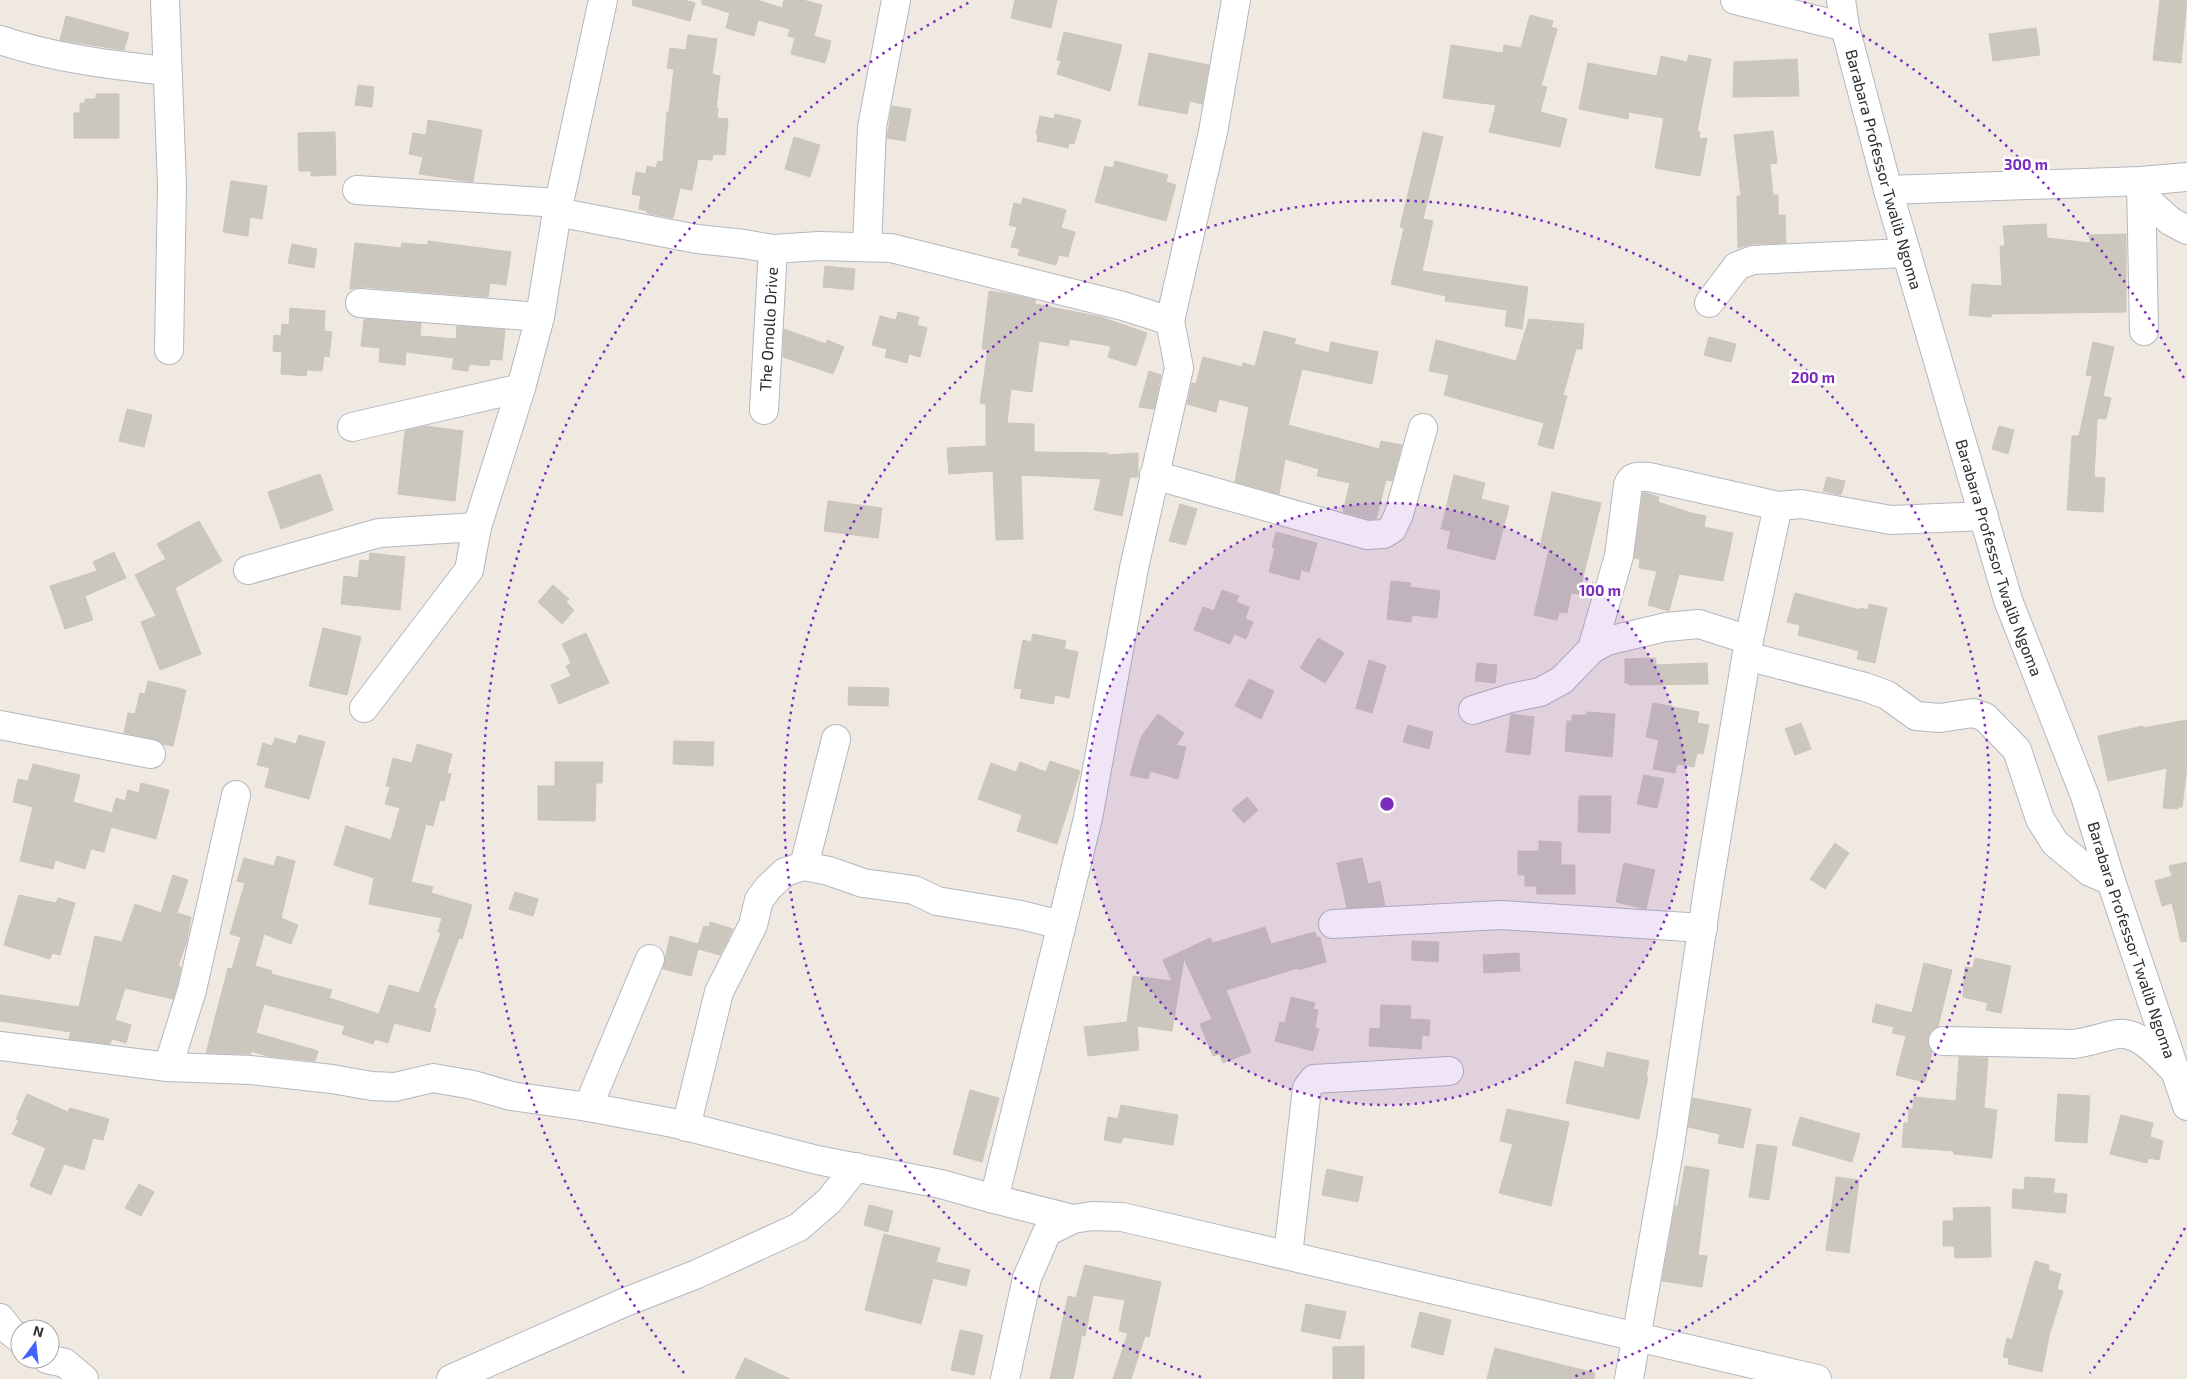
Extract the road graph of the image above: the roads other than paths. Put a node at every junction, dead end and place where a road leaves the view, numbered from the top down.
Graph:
1 (165, 0) edge
2 (603, 0) edge
3 (896, 0) edge
4 (1236, 0) edge
5 (1735, 0) edge
6 (1841, 0) edge
7 (1846, 27) junction
8 (0, 40) edge
9 (167, 71) junction
10 (2187, 177) edge
11 (2141, 187) junction
12 (356, 190) dead end
13 (1888, 190) junction
14 (558, 208) junction
15 (2187, 230) edge
16 (867, 246) junction
17 (773, 249) junction
18 (1906, 252) junction
19 (360, 303) dead end
20 (1709, 303) dead end
21 (540, 317) junction
22 (1170, 321) junction
23 (2144, 331) dead end
24 (170, 350) dead end
25 (521, 388) junction
26 (764, 410) dead end
27 (352, 427) dead end
28 (1422, 428) dead end
29 (1154, 475) junction
30 (1778, 506) junction
31 (1984, 516) junction
32 (476, 527) junction
33 (248, 570) dead end
34 (1592, 648) junction
35 (1748, 648) junction
36 (364, 708) dead end
37 (1473, 710) dead end
38 (0, 725) edge
39 (836, 739) dead end
40 (152, 754) dead end
41 (236, 795) dead end
42 (804, 866) junction
43 (2111, 881) junction
44 (1333, 924) dead end
45 (1061, 925) junction
46 (1704, 928) junction
47 (650, 959) dead end
48 (1943, 1041) dead end
49 (0, 1046) edge
50 (168, 1067) junction
51 (1449, 1071) dead end
52 (2176, 1072) junction
53 (588, 1106) junction
54 (2187, 1106) edge
55 (686, 1127) junction
56 (856, 1167) junction
57 (994, 1199) junction
58 (1073, 1219) junction
59 (1288, 1255) junction
60 (0, 1318) edge
61 (10, 1332) edge
62 (1637, 1337) junction
63 (60, 1362) edge
64 (84, 1379) edge
65 (450, 1379) edge
66 (1006, 1379) edge
67 (1629, 1379) edge
68 (1817, 1379) edge

1 - 9 street
2 - 14 street
3 - 16 street
4 - 22 street
5 - 7 street
6 - 7 street, Barabara Professor Twalib Ngoma
7 - 13 street, Barabara Professor Twalib Ngoma
8 - 9 street
9 - 24 street
10 - 11 street
11 - 13 street
11 - 15 street
11 - 23 street
12 - 14 street
13 - 18 street, Barabara Professor Twalib Ngoma
14 - 17 street
14 - 21 street
16 - 17 street
16 - 22 street
17 - 26 street, The Omollo Drive
18 - 20 street
18 - 31 street, Barabara Professor Twalib Ngoma
19 - 21 street
21 - 25 street
22 - 29 street
25 - 27 street
25 - 32 street
28 - 29 street
29 - 45 street
30 - 31 street
30 - 34 street
30 - 35 street
31 - 43 street, Barabara Professor Twalib Ngoma
32 - 33 street
32 - 36 street
34 - 35 street
34 - 37 street
35 - 43 street
35 - 46 street
38 - 40 street
39 - 42 street
41 - 50 street
42 - 45 street
42 - 55 street
43 - 52 street, Barabara Professor Twalib Ngoma
44 - 46 street
45 - 57 street
46 - 62 street
47 - 53 street
48 - 52 street
49 - 50 street
50 - 53 street
51 - 59 street
52 - 54 street, Barabara Professor Twalib Ngoma
53 - 55 street
55 - 56 street
56 - 57 street
56 - 65 street
57 - 58 street
58 - 59 street
58 - 66 street
59 - 62 street
60 - 61 street
62 - 67 street
62 - 68 street
63 - 64 street

